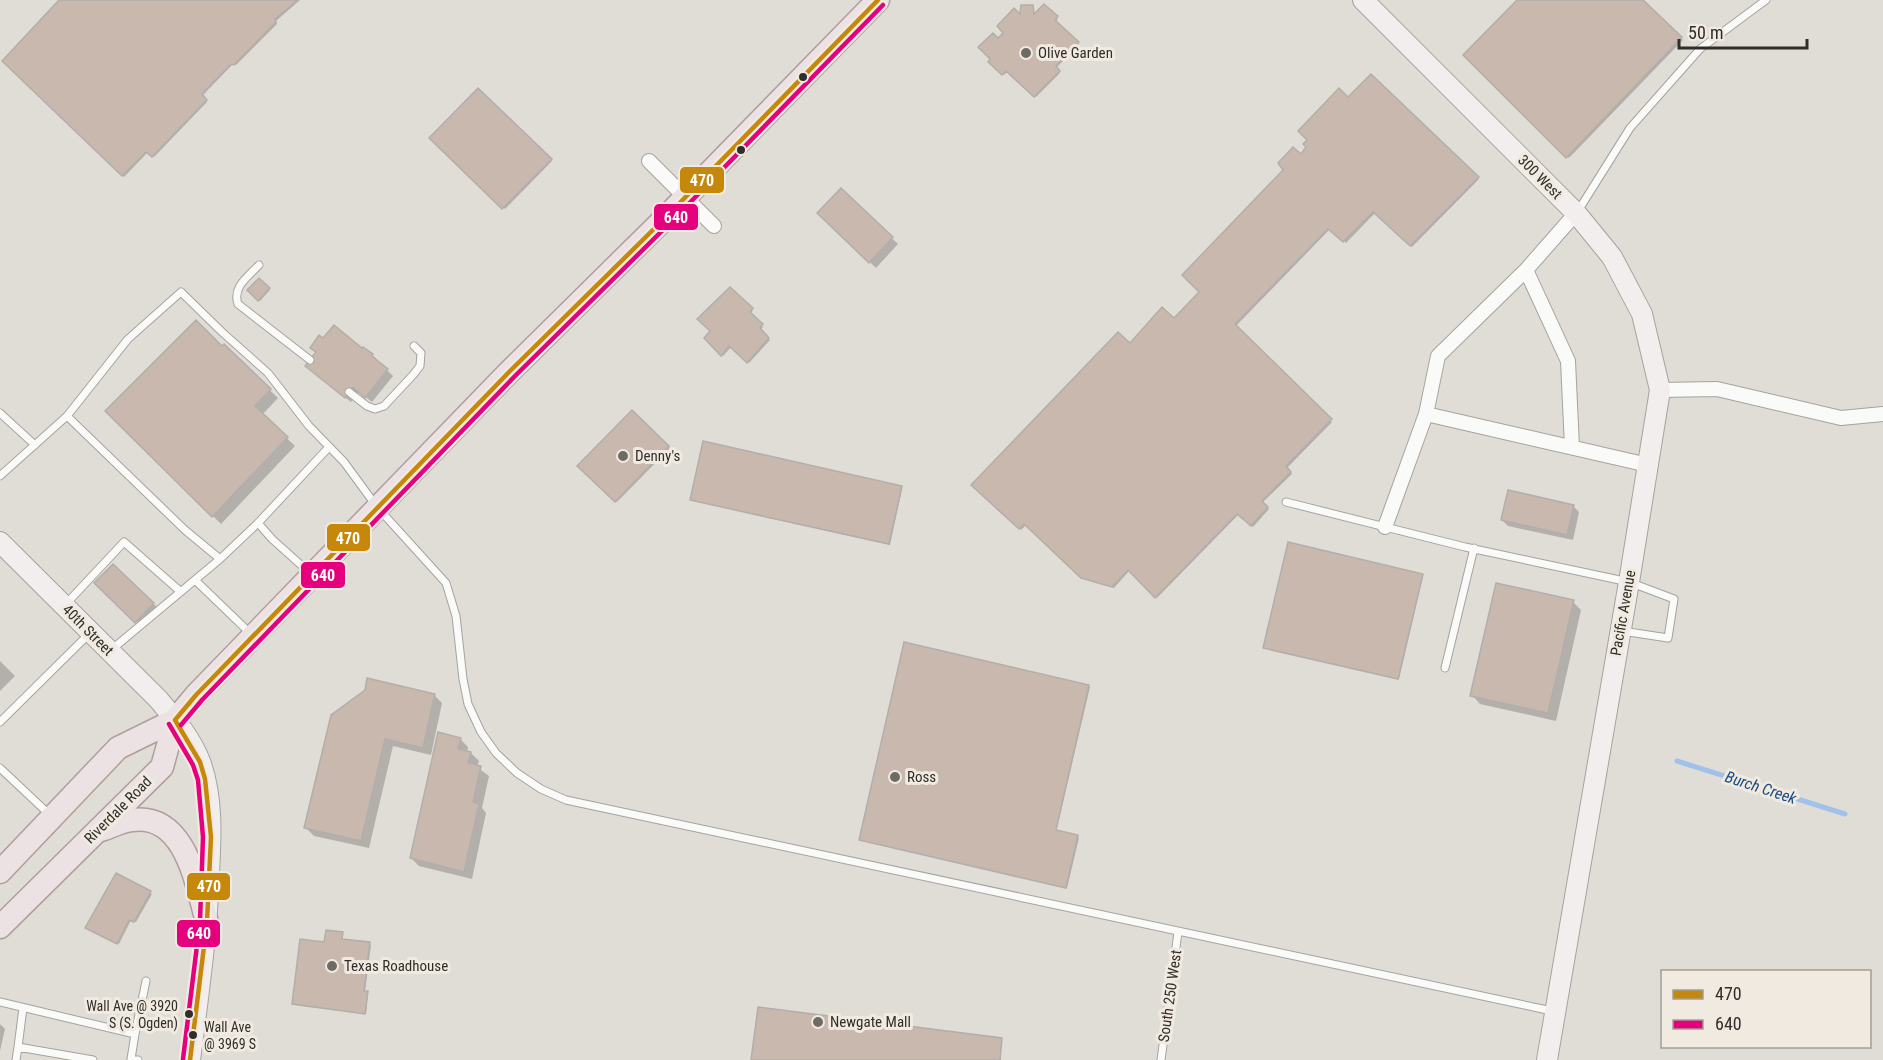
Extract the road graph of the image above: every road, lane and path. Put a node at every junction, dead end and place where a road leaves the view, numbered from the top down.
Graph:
1 (878, 0) edge
2 (1363, 0) edge
3 (1766, 0) edge
4 (649, 161) dead end
5 (685, 197) junction
6 (1576, 213) junction
7 (714, 225) dead end
8 (260, 265) dead end
9 (1526, 270) junction
10 (414, 346) dead end
11 (310, 360) dead end
12 (1660, 390) junction
13 (349, 392) dead end
14 (0, 413) edge
15 (1426, 414) junction
16 (1883, 414) edge
17 (67, 416) junction
18 (35, 445) junction
19 (329, 447) junction
20 (1572, 447) junction
21 (1648, 465) junction
22 (0, 476) edge
23 (1286, 502) dead end
24 (377, 507) junction
25 (258, 524) junction
26 (1385, 527) junction
27 (0, 543) edge
28 (1474, 548) junction
29 (220, 559) junction
30 (312, 575) junction
31 (195, 580) junction
32 (1629, 582) junction
33 (181, 592) junction
34 (64, 606) junction
35 (1621, 631) junction
36 (90, 633) junction
37 (253, 636) junction
38 (109, 651) junction
39 (1445, 669) dead end
40 (176, 720) junction
41 (0, 723) edge
42 (0, 768) edge
43 (52, 818) junction
44 (96, 831) junction
45 (0, 872) edge
46 (207, 922) junction
47 (0, 927) edge
48 (1178, 932) junction
49 (146, 981) dead end
50 (0, 1002) edge
51 (23, 1008) junction
52 (1555, 1012) junction
53 (135, 1034) junction
54 (18, 1047) junction
55 (16, 1060) edge
56 (93, 1060) edge
57 (130, 1060) edge
58 (138, 1060) edge
59 (190, 1060) edge
60 (1161, 1060) edge
61 (1547, 1060) edge

1 - 5 main road
2 - 6 street, 300 West
3 - 6 lane
4 - 5 street
5 - 7 street
5 - 24 main road
6 - 9 street
6 - 12 street, 300 West
8 - 11 lane
9 - 15 street
9 - 20 street
10 - 13 lane
12 - 16 street
12 - 21 street, Pacific Avenue
14 - 18 lane
15 - 20 street
15 - 26 street
17 - 18 lane
17 - 19 lane
17 - 29 lane
18 - 22 lane
19 - 24 lane
19 - 25 lane
20 - 21 street
21 - 32 street, Pacific Avenue
23 - 26 lane
24 - 30 main road
24 - 48 lane
25 - 29 lane
25 - 30 lane
26 - 28 lane
27 - 34 street, 40th Street
28 - 32 lane
28 - 39 lane
29 - 31 lane
30 - 37 main road
31 - 33 lane
31 - 37 lane
32 - 35 street, Pacific Avenue
32 - 35 lane
33 - 34 lane
33 - 38 lane
34 - 36 street, 40th Street
35 - 52 street, Pacific Avenue
36 - 38 street, 40th Street
36 - 41 lane
37 - 40 main road
38 - 40 street, 40th Street
40 - 43 main road
40 - 44 main road, Riverdale Road
40 - 46 street, 40th Street
42 - 43 lane
43 - 45 main road
44 - 46 main road
44 - 47 main road, Riverdale Road
46 - 59 street, 40th Street
48 - 52 lane
48 - 60 lane, South 250 West
49 - 53 lane
50 - 51 lane
51 - 53 lane
51 - 54 lane
52 - 61 street, Pacific Avenue
53 - 57 lane
54 - 55 lane
54 - 56 lane
57 - 58 lane

